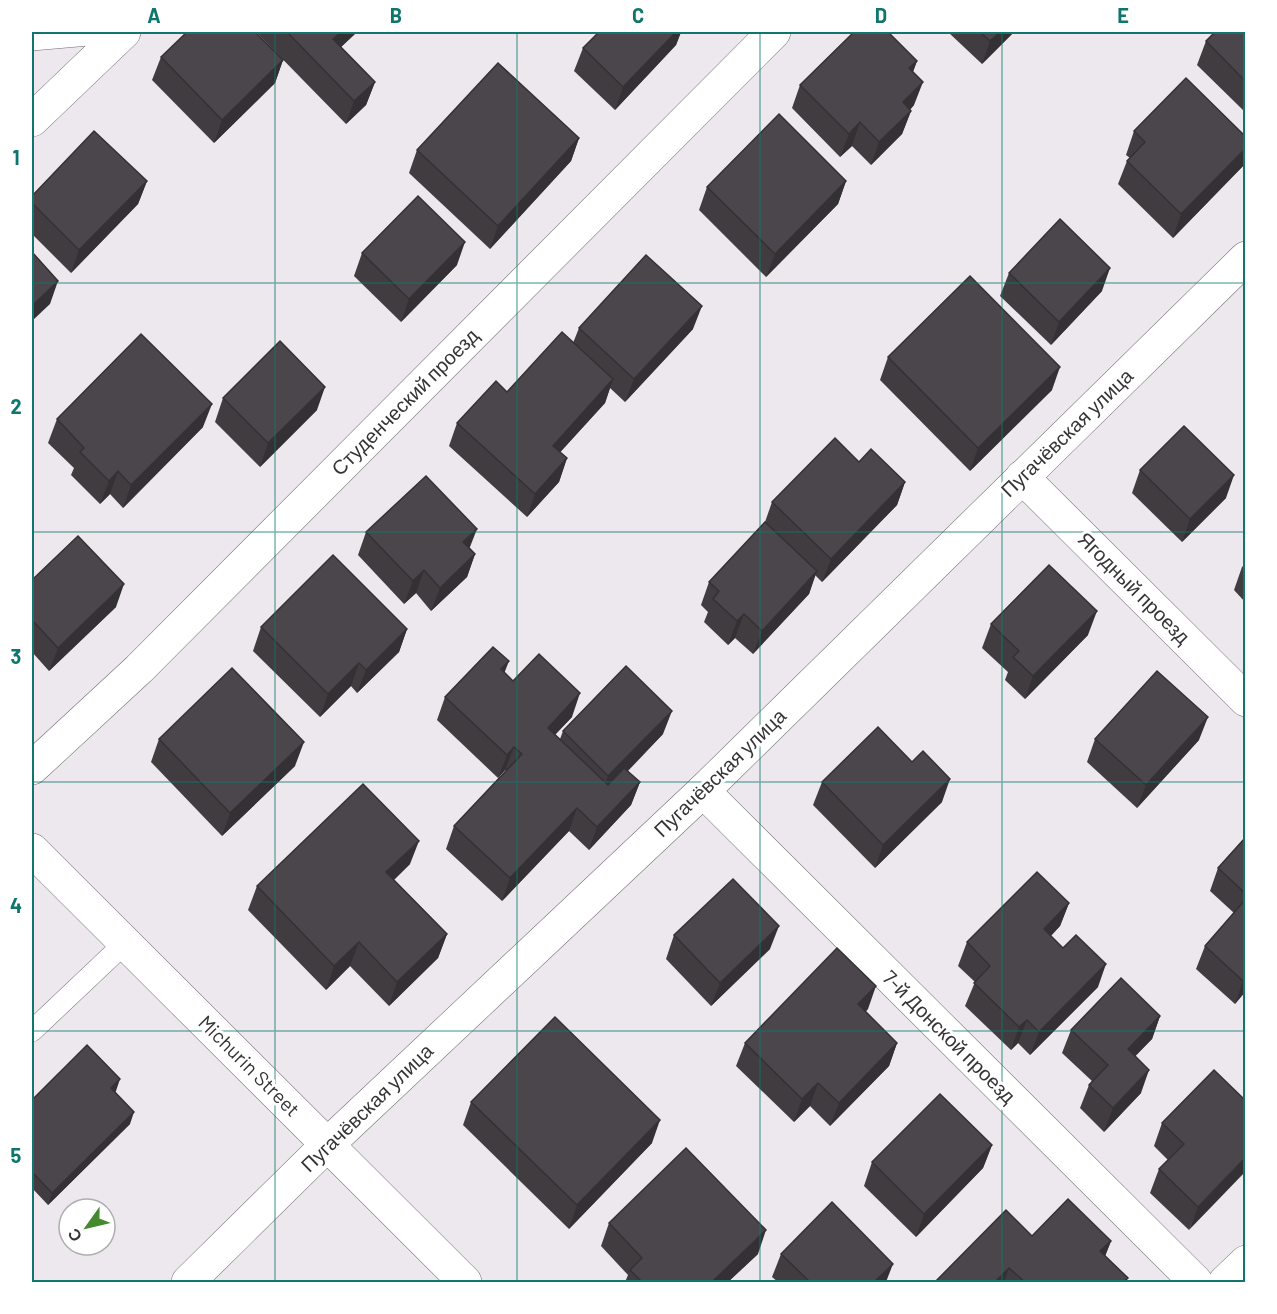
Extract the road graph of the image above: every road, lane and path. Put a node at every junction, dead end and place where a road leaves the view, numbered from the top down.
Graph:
1 (124, 32) edge
2 (774, 32) edge
3 (32, 40) edge
4 (32, 120) edge
5 (1245, 258) edge
6 (1022, 477) junction
7 (1245, 700) edge
8 (32, 768) edge
9 (703, 791) junction
10 (32, 850) edge
11 (125, 943) junction
12 (32, 1030) edge
13 (328, 1144) junction
14 (1245, 1262) edge
15 (188, 1282) edge
16 (465, 1282) edge
17 (1196, 1282) edge
18 (1225, 1282) edge

1 - 3 lane
1 - 4 street
2 - 8 street, Студенческий проезд
5 - 6 street, Пугачёвская улица
6 - 7 street, Ягодный проезд
6 - 9 street, Пугачёвская улица
9 - 13 street, Пугачёвская улица
9 - 17 street, 7-й Донской проезд
10 - 11 street, Michurin Street
11 - 12 lane
11 - 13 street, Michurin Street
13 - 15 street, Пугачёвская улица
13 - 16 street, Michurin Street
14 - 18 street

